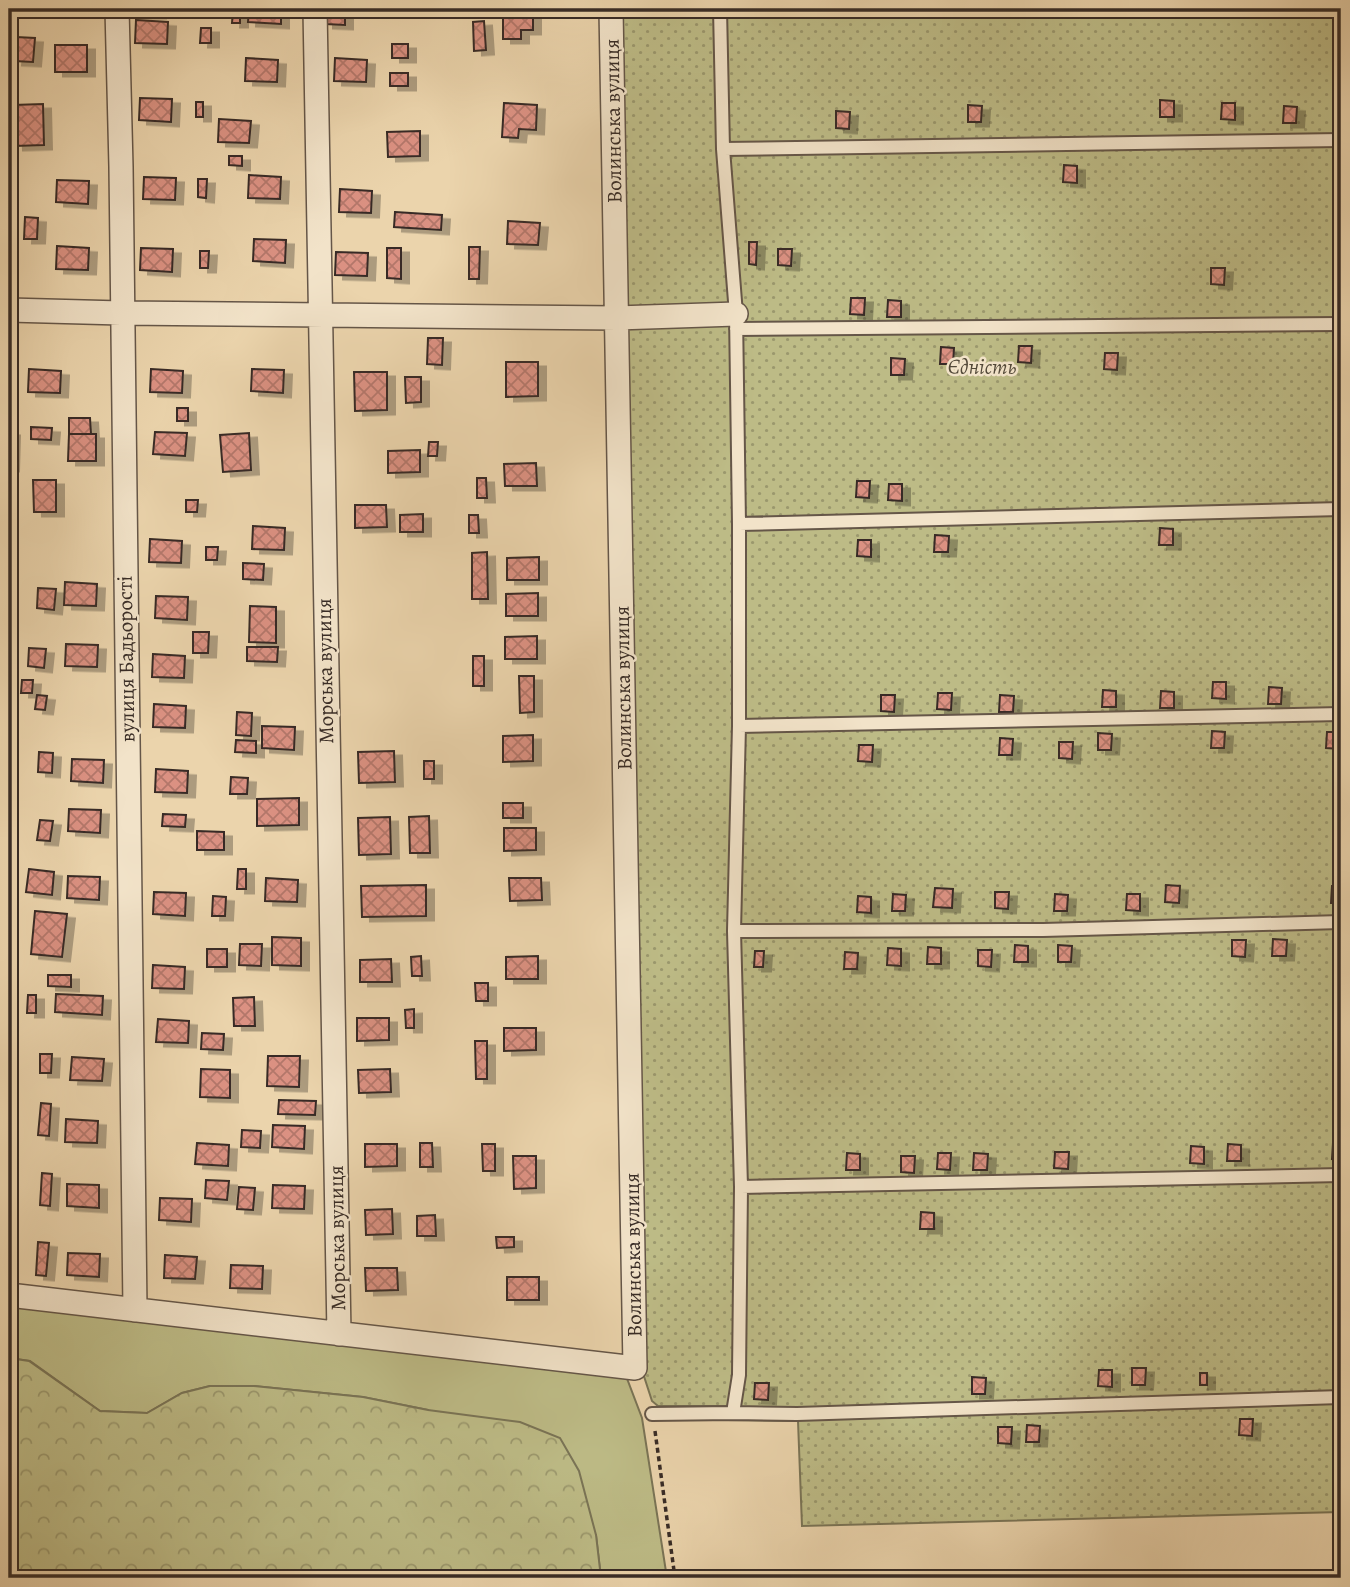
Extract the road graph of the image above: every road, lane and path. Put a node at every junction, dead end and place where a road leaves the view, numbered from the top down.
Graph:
1 (117, 9) edge
2 (315, 9) edge
3 (611, 9) edge
4 (720, 9) edge
5 (1341, 140) edge
6 (723, 149) junction
7 (9, 310) edge
8 (121, 313) junction
9 (318, 314) junction
10 (617, 318) junction
11 (736, 322) junction
12 (1341, 324) edge
13 (1341, 509) edge
14 (739, 524) junction
15 (1341, 714) edge
16 (739, 726) junction
17 (1341, 922) edge
18 (734, 931) junction
19 (1341, 1175) edge
20 (741, 1186) junction
21 (9, 1295) edge
22 (135, 1310) junction
23 (338, 1334) junction
24 (1341, 1397) edge
25 (733, 1413) junction
26 (652, 1414) joint
27 (675, 1578) edge

1 - 8 street, вулиця Бадьорості
2 - 9 street, Морська вулиця
3 - 10 street, Волинська вулиця
4 - 6 lane
5 - 6 lane
6 - 11 lane
7 - 8 street
8 - 9 street
8 - 22 street, вулиця Бадьорості
9 - 10 street
9 - 23 street, Морська вулиця
10 - 11 street
10 - 23 street, Волинська вулиця
11 - 12 lane
11 - 14 lane
13 - 14 lane
14 - 16 lane
15 - 16 lane
16 - 18 lane
17 - 18 lane
18 - 20 lane
19 - 20 lane
20 - 25 lane
21 - 22 street
22 - 23 street
24 - 25 lane
25 - 26 lane
26 - 27 path

